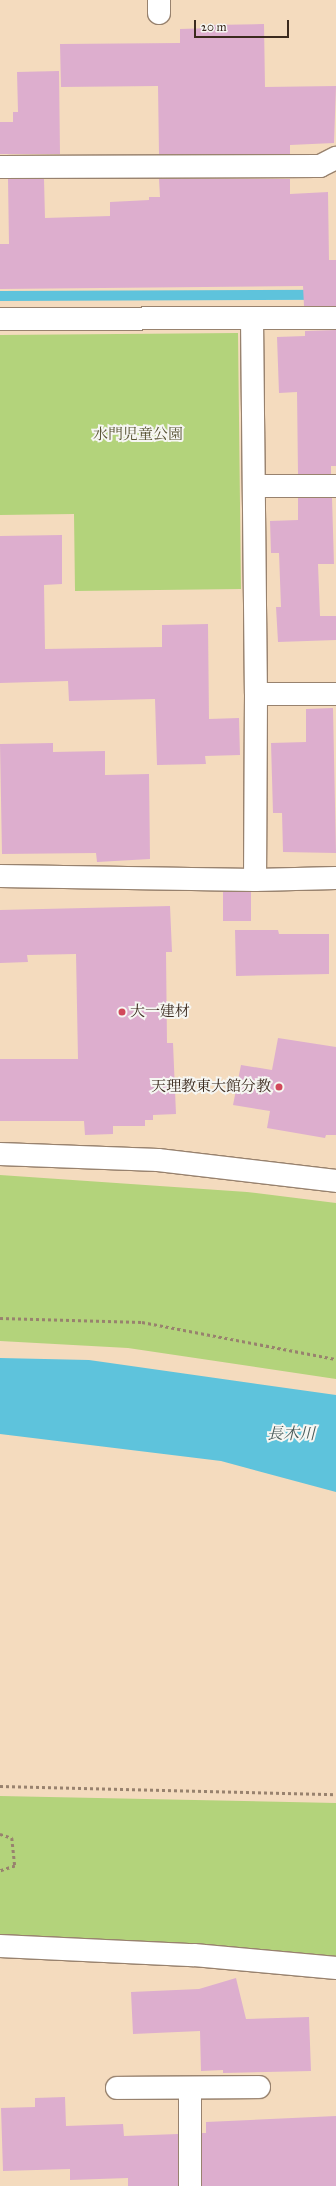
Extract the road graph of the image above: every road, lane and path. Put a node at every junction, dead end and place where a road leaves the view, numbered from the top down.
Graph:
1 (336, 158) edge
2 (0, 167) edge
3 (0, 318) edge
4 (252, 318) junction
5 (336, 318) edge
6 (254, 486) junction
7 (336, 486) edge
8 (256, 694) junction
9 (336, 694) edge
10 (0, 876) edge
11 (336, 878) edge
12 (255, 880) junction
13 (0, 1154) edge
14 (336, 1181) edge
15 (0, 1318) edge
16 (336, 1359) edge
17 (0, 1786) edge
18 (336, 1794) edge
19 (0, 1834) edge
20 (0, 1871) edge
21 (0, 1946) edge
22 (336, 1968) edge
23 (259, 2087) dead end
24 (117, 2088) dead end
25 (190, 2088) junction
26 (190, 2186) edge

1 - 2 street
3 - 4 street
4 - 5 street
4 - 6 street
6 - 7 street
6 - 8 street
8 - 9 street
8 - 12 street
10 - 12 street
11 - 12 street
13 - 14 street
15 - 16 path
17 - 18 path
19 - 20 path
21 - 22 street
23 - 25 street
24 - 25 street
25 - 26 street

